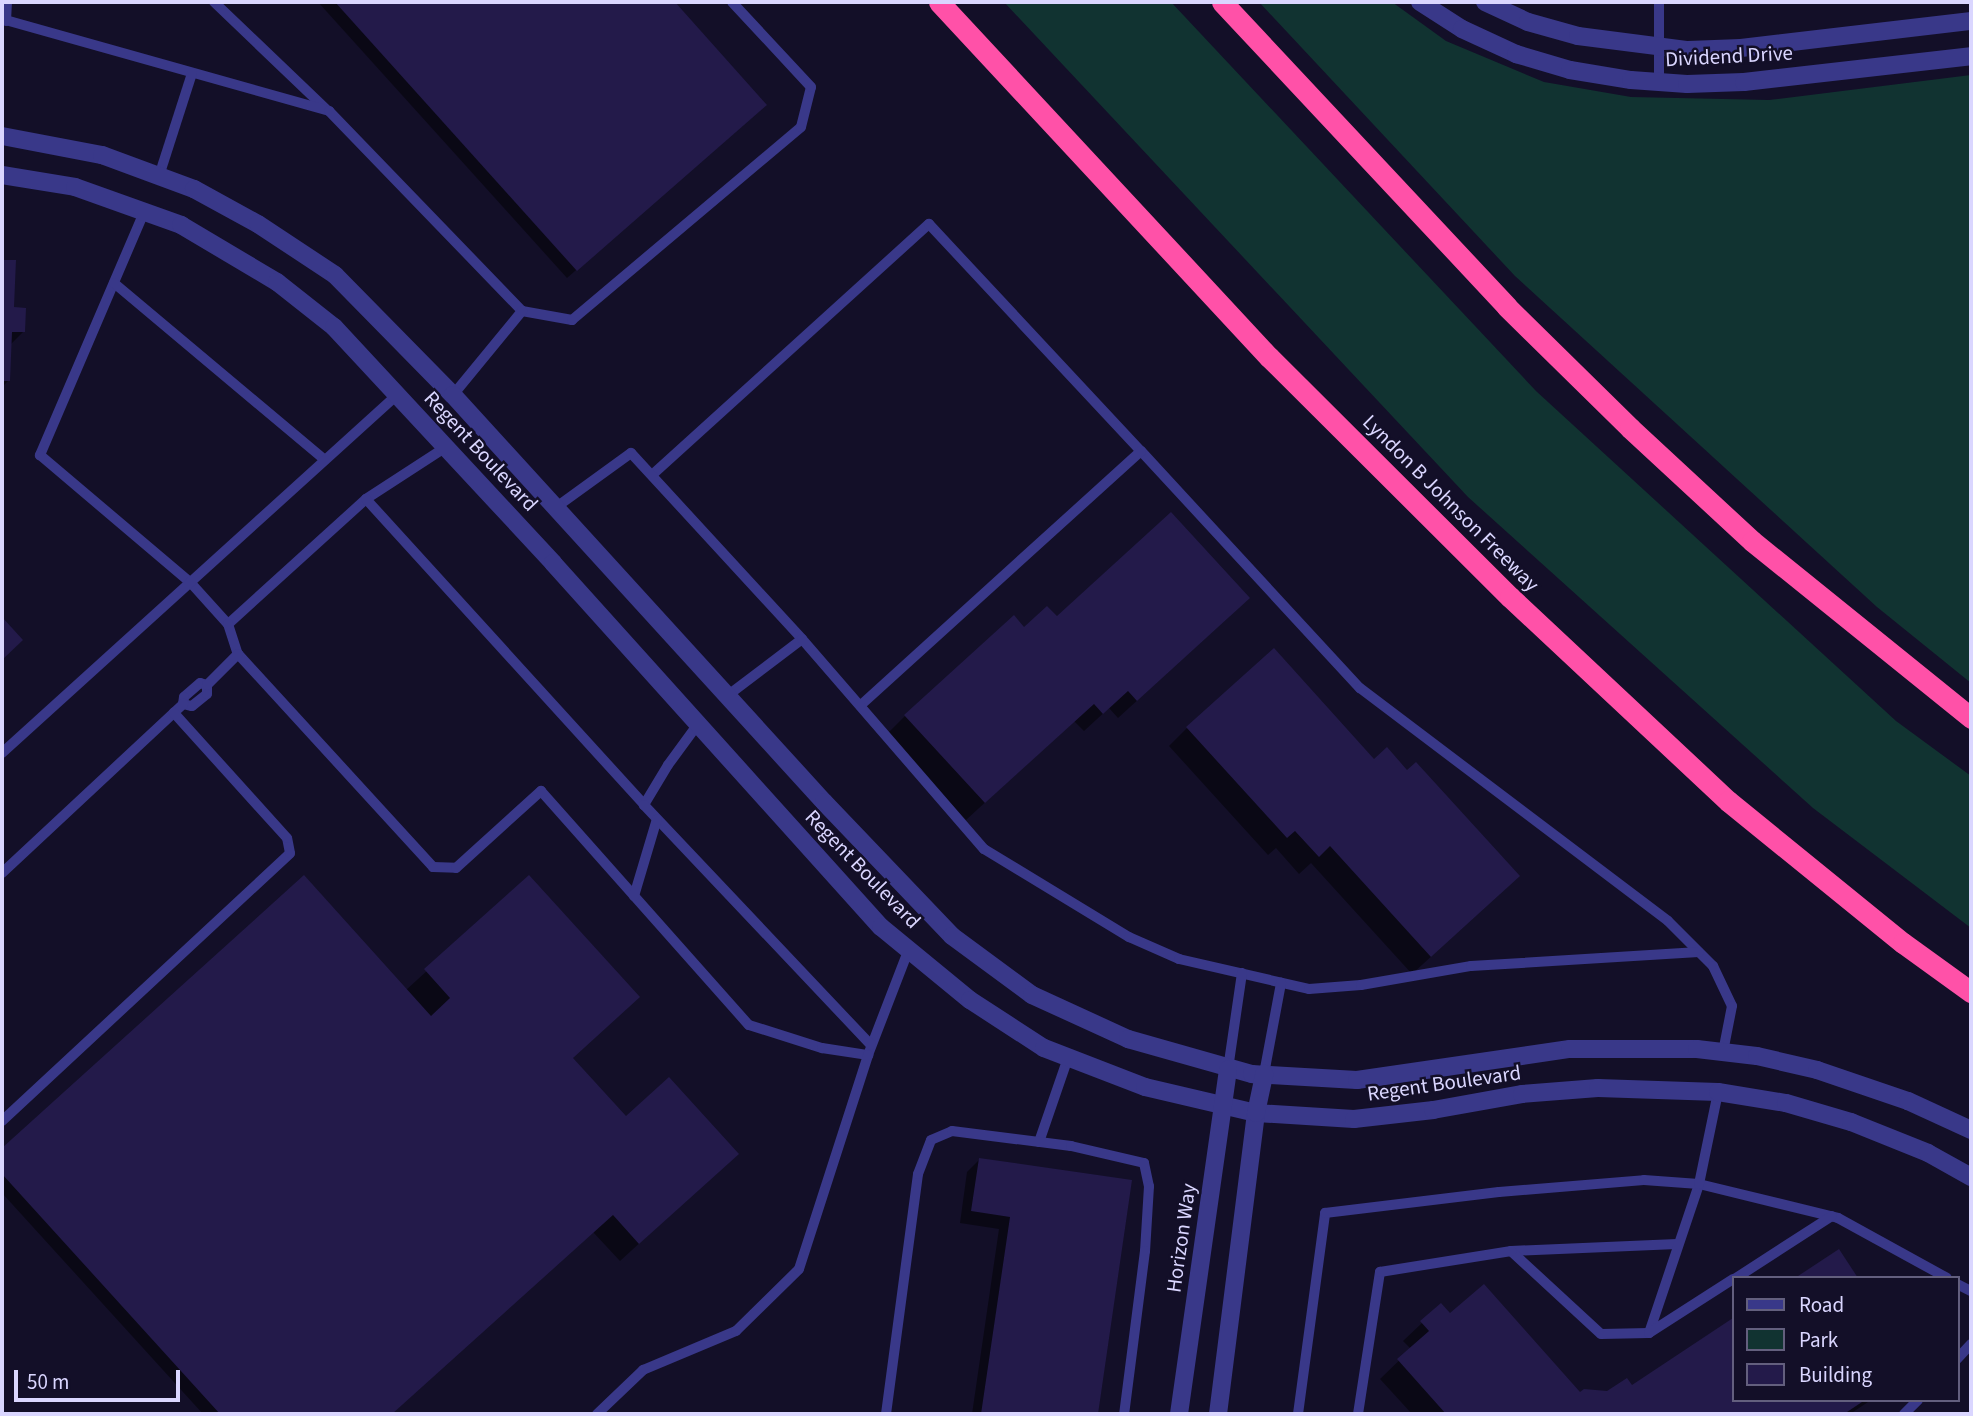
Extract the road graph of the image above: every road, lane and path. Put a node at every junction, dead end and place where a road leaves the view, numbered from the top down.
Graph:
1 (7, 2) edge
2 (214, 2) edge
3 (732, 2) edge
4 (939, 2) edge
5 (1222, 2) edge
6 (1420, 2) edge
7 (1485, 2) edge
8 (1660, 2) edge
9 (4, 20) edge
10 (1971, 21) edge
11 (1661, 48) junction
12 (1971, 56) edge
13 (192, 73) junction
14 (1659, 82) junction
15 (329, 111) junction
16 (2, 136) edge
17 (2, 175) edge
18 (159, 176) junction
19 (145, 210) junction
20 (114, 283) junction
21 (522, 311) junction
22 (397, 395) junction
23 (453, 395) junction
24 (446, 447) junction
25 (1141, 451) junction
26 (325, 460) junction
27 (652, 475) junction
28 (366, 499) junction
29 (555, 508) junction
30 (190, 582) junction
31 (228, 624) junction
32 (802, 639) junction
33 (238, 654) junction
34 (727, 696) junction
35 (860, 706) junction
36 (174, 713) junction
37 (1971, 718) edge
38 (698, 724) junction
39 (2, 753) edge
40 (644, 805) junction
41 (657, 819) junction
42 (2, 873) edge
43 (634, 896) junction
44 (909, 949) junction
45 (1699, 951) junction
46 (1242, 973) junction
47 (1281, 983) junction
48 (1971, 992) edge
49 (869, 1050) junction
50 (1723, 1052) junction
51 (1068, 1058) junction
52 (1228, 1069) junction
53 (1264, 1074) junction
54 (1718, 1092) junction
55 (1224, 1107) junction
56 (1256, 1113) junction
57 (2, 1121) edge
58 (1971, 1130) edge
59 (1039, 1142) junction
60 (1971, 1177) edge
61 (1699, 1184) junction
62 (1832, 1216) junction
63 (1677, 1244) junction
64 (1511, 1251) junction
65 (1740, 1276) edge
66 (1943, 1276) edge
67 (1731, 1282) edge
68 (1649, 1333) junction
69 (1971, 1344) edge
70 (1959, 1357) edge
71 (1361, 1412) edge
72 (597, 1414) edge
73 (886, 1414) edge
74 (1124, 1414) edge
75 (1180, 1414) edge
76 (1218, 1414) edge
77 (1298, 1414) edge

1 - 9 lane
2 - 15 lane
3 - 21 lane
4 - 48 highway, Lyndon B Johnson Freeway
5 - 37 highway
6 - 14 street, Dividend Drive
7 - 11 street, Dividend Drive
8 - 11 lane
9 - 13 lane
10 - 11 street, Dividend Drive
11 - 14 lane
12 - 14 street, Dividend Drive
13 - 15 lane
13 - 18 lane
15 - 21 lane
16 - 18 street, Regent Boulevard
17 - 19 street, Regent Boulevard
18 - 23 street, Regent Boulevard
19 - 20 lane
19 - 22 street, Regent Boulevard
20 - 26 lane
20 - 30 lane
21 - 23 lane
22 - 24 street, Regent Boulevard
22 - 26 lane
23 - 29 street, Regent Boulevard
24 - 28 lane
24 - 38 street, Regent Boulevard
25 - 27 lane
25 - 35 lane
25 - 45 lane
26 - 30 lane
27 - 29 lane
27 - 32 lane
28 - 31 lane
28 - 40 lane
29 - 34 street, Regent Boulevard
30 - 31 lane
30 - 39 lane
31 - 33 lane
32 - 34 lane
32 - 35 lane
33 - 36 lane
33 - 43 lane
34 - 52 street, Regent Boulevard
35 - 46 lane
36 - 42 lane
36 - 57 lane
38 - 40 lane
38 - 44 street, Regent Boulevard
40 - 41 lane
41 - 43 lane
41 - 49 lane
43 - 49 lane
44 - 49 lane
44 - 51 street, Regent Boulevard
45 - 47 lane
45 - 50 lane
46 - 47 lane
46 - 52 lane
47 - 53 lane
49 - 72 lane
50 - 53 street, Regent Boulevard
50 - 58 street, Regent Boulevard
51 - 55 street, Regent Boulevard
51 - 59 lane
52 - 53 street, Regent Boulevard
52 - 55 street, Horizon Way
53 - 56 street
54 - 56 street, Regent Boulevard
54 - 60 street, Regent Boulevard
54 - 61 lane
55 - 56 street, Regent Boulevard
55 - 75 street, Horizon Way
56 - 76 street
59 - 73 lane
59 - 74 lane
61 - 62 lane
61 - 63 lane
61 - 77 lane
62 - 65 lane
62 - 66 lane
63 - 64 lane
63 - 68 lane
64 - 68 lane
64 - 71 lane
67 - 68 lane
69 - 70 lane

